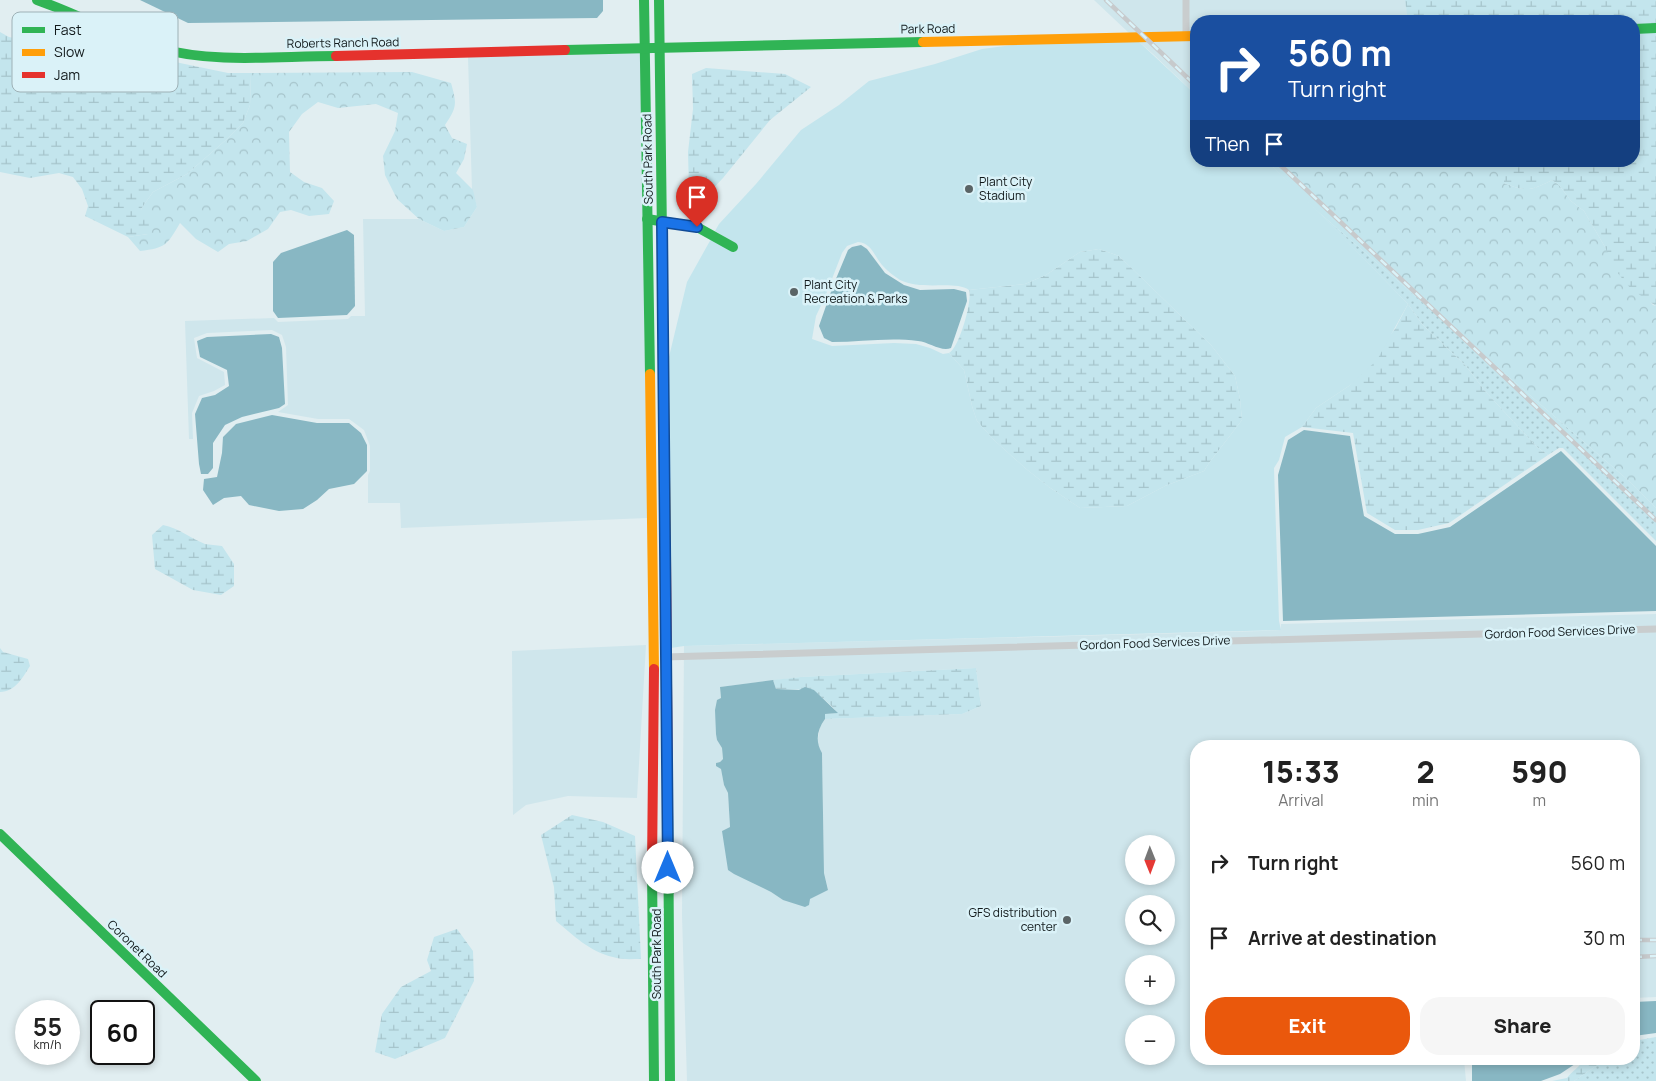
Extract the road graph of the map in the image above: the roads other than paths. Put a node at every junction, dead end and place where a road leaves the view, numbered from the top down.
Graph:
1 (37, 0) edge
2 (644, 0) edge
3 (652, 0) edge
4 (659, 0) edge
5 (1186, 0) edge
6 (70, 12) edge
7 (1656, 28) edge
8 (1640, 29) edge
9 (1190, 30) edge
10 (1190, 37) edge
11 (652, 47) junction
12 (178, 53) edge
13 (649, 219) junction
14 (662, 222) junction
15 (733, 247) dead end
16 (664, 339) junction
17 (649, 353) junction
18 (651, 525) junction
19 (665, 530) junction
20 (1656, 629) edge
21 (654, 657) junction
22 (667, 657) junction
23 (667, 713) junction
24 (0, 834) edge
25 (256, 1081) edge
26 (654, 1081) edge
27 (670, 1081) edge

1 - 6 main road, Roberts Ranch Road
2 - 11 main road
3 - 11 main road
4 - 11 main road
5 - 9 street
7 - 8 main road
10 - 11 main road, Park Road
11 - 12 main road, Roberts Ranch Road
11 - 13 main road, South Park Road
11 - 14 main road, South Park Road
13 - 14 main road
13 - 16 main road
13 - 17 main road, South Park Road
14 - 15 main road
14 - 16 main road, South Park Road
16 - 19 main road, South Park Road
17 - 18 main road, South Park Road
17 - 19 main road
18 - 21 main road, South Park Road
18 - 22 main road
19 - 22 main road, South Park Road
20 - 22 street, Gordon Food Services Drive
21 - 22 street, Gordon Food Services Drive
21 - 23 main road
21 - 26 main road, South Park Road
22 - 23 main road, South Park Road
23 - 27 main road, South Park Road
24 - 25 main road, Coronet Road

